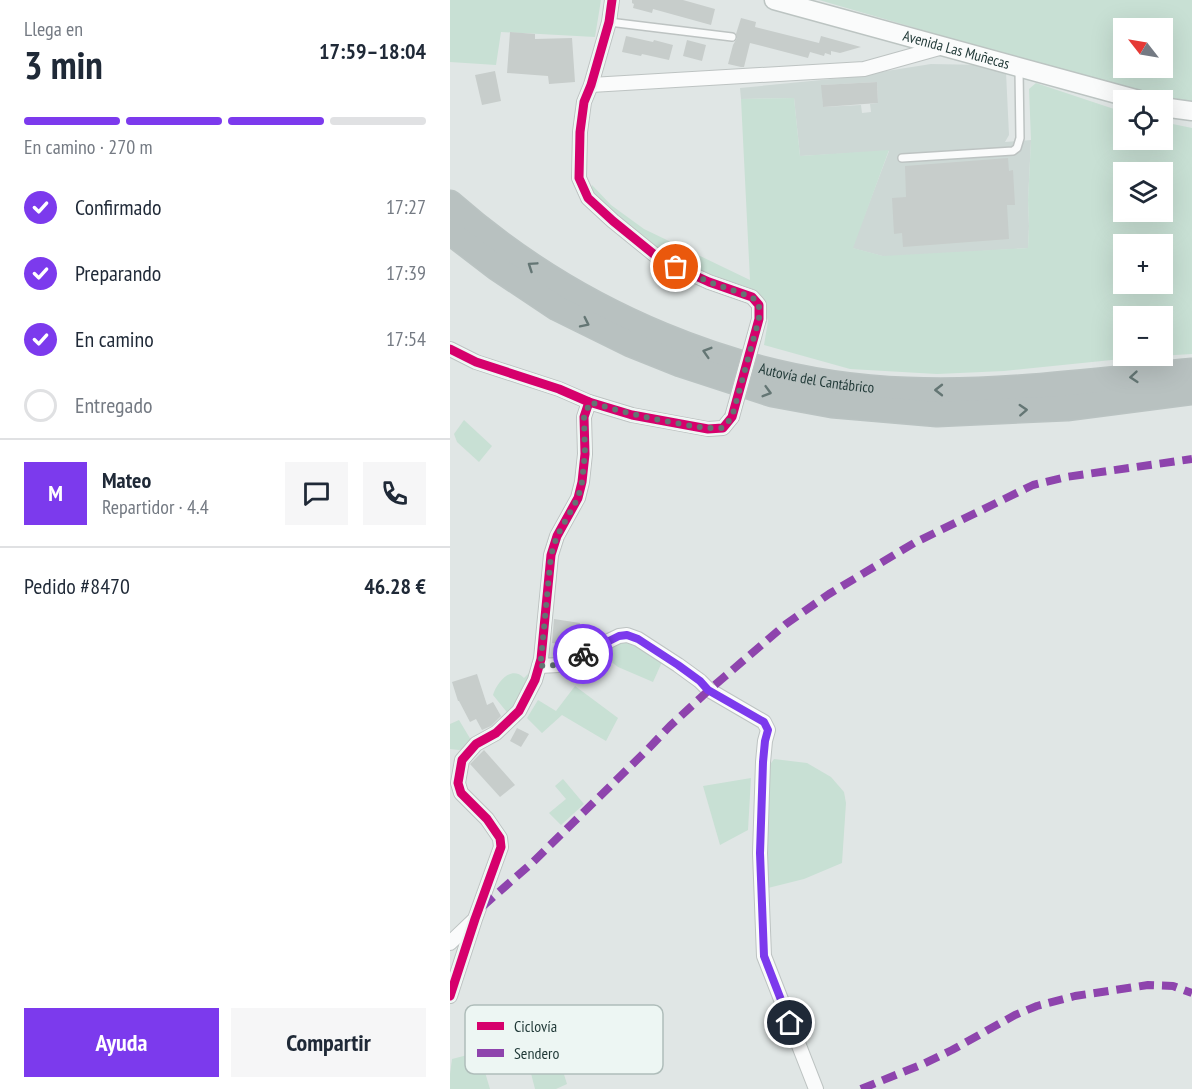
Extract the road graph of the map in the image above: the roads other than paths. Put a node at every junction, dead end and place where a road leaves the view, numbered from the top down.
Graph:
1 (612, 0) edge
2 (780, 1) edge
3 (609, 22) junction
4 (732, 37) dead end
5 (943, 47) junction
6 (1019, 66) junction
7 (591, 85) junction
8 (1113, 93) edge
9 (1173, 108) edge
10 (1192, 111) edge
11 (902, 158) dead end
12 (450, 203) edge
13 (450, 232) edge
14 (450, 349) edge
15 (1192, 371) edge
16 (1192, 392) edge
17 (590, 402) junction
18 (539, 666) junction
19 (456, 757) edge
20 (454, 784) edge
21 (475, 919) junction
22 (450, 943) edge
23 (450, 996) edge
24 (816, 1089) edge

1 - 3 street
2 - 5 street, Avenida Las Muñecas
3 - 4 lane
3 - 7 street
5 - 6 street, Avenida Las Muñecas
5 - 7 street
6 - 8 street, Avenida Las Muñecas
6 - 11 lane
7 - 17 street, bridge
9 - 10 street
15 -> 12 highway, Autovía del Cantábrico
13 -> 16 highway, Autovía del Cantábrico
14 - 17 street
17 - 18 street
18 - 19 street
18 - 24 street
19 - 20 street
20 - 21 street
21 - 22 street
21 - 23 street

